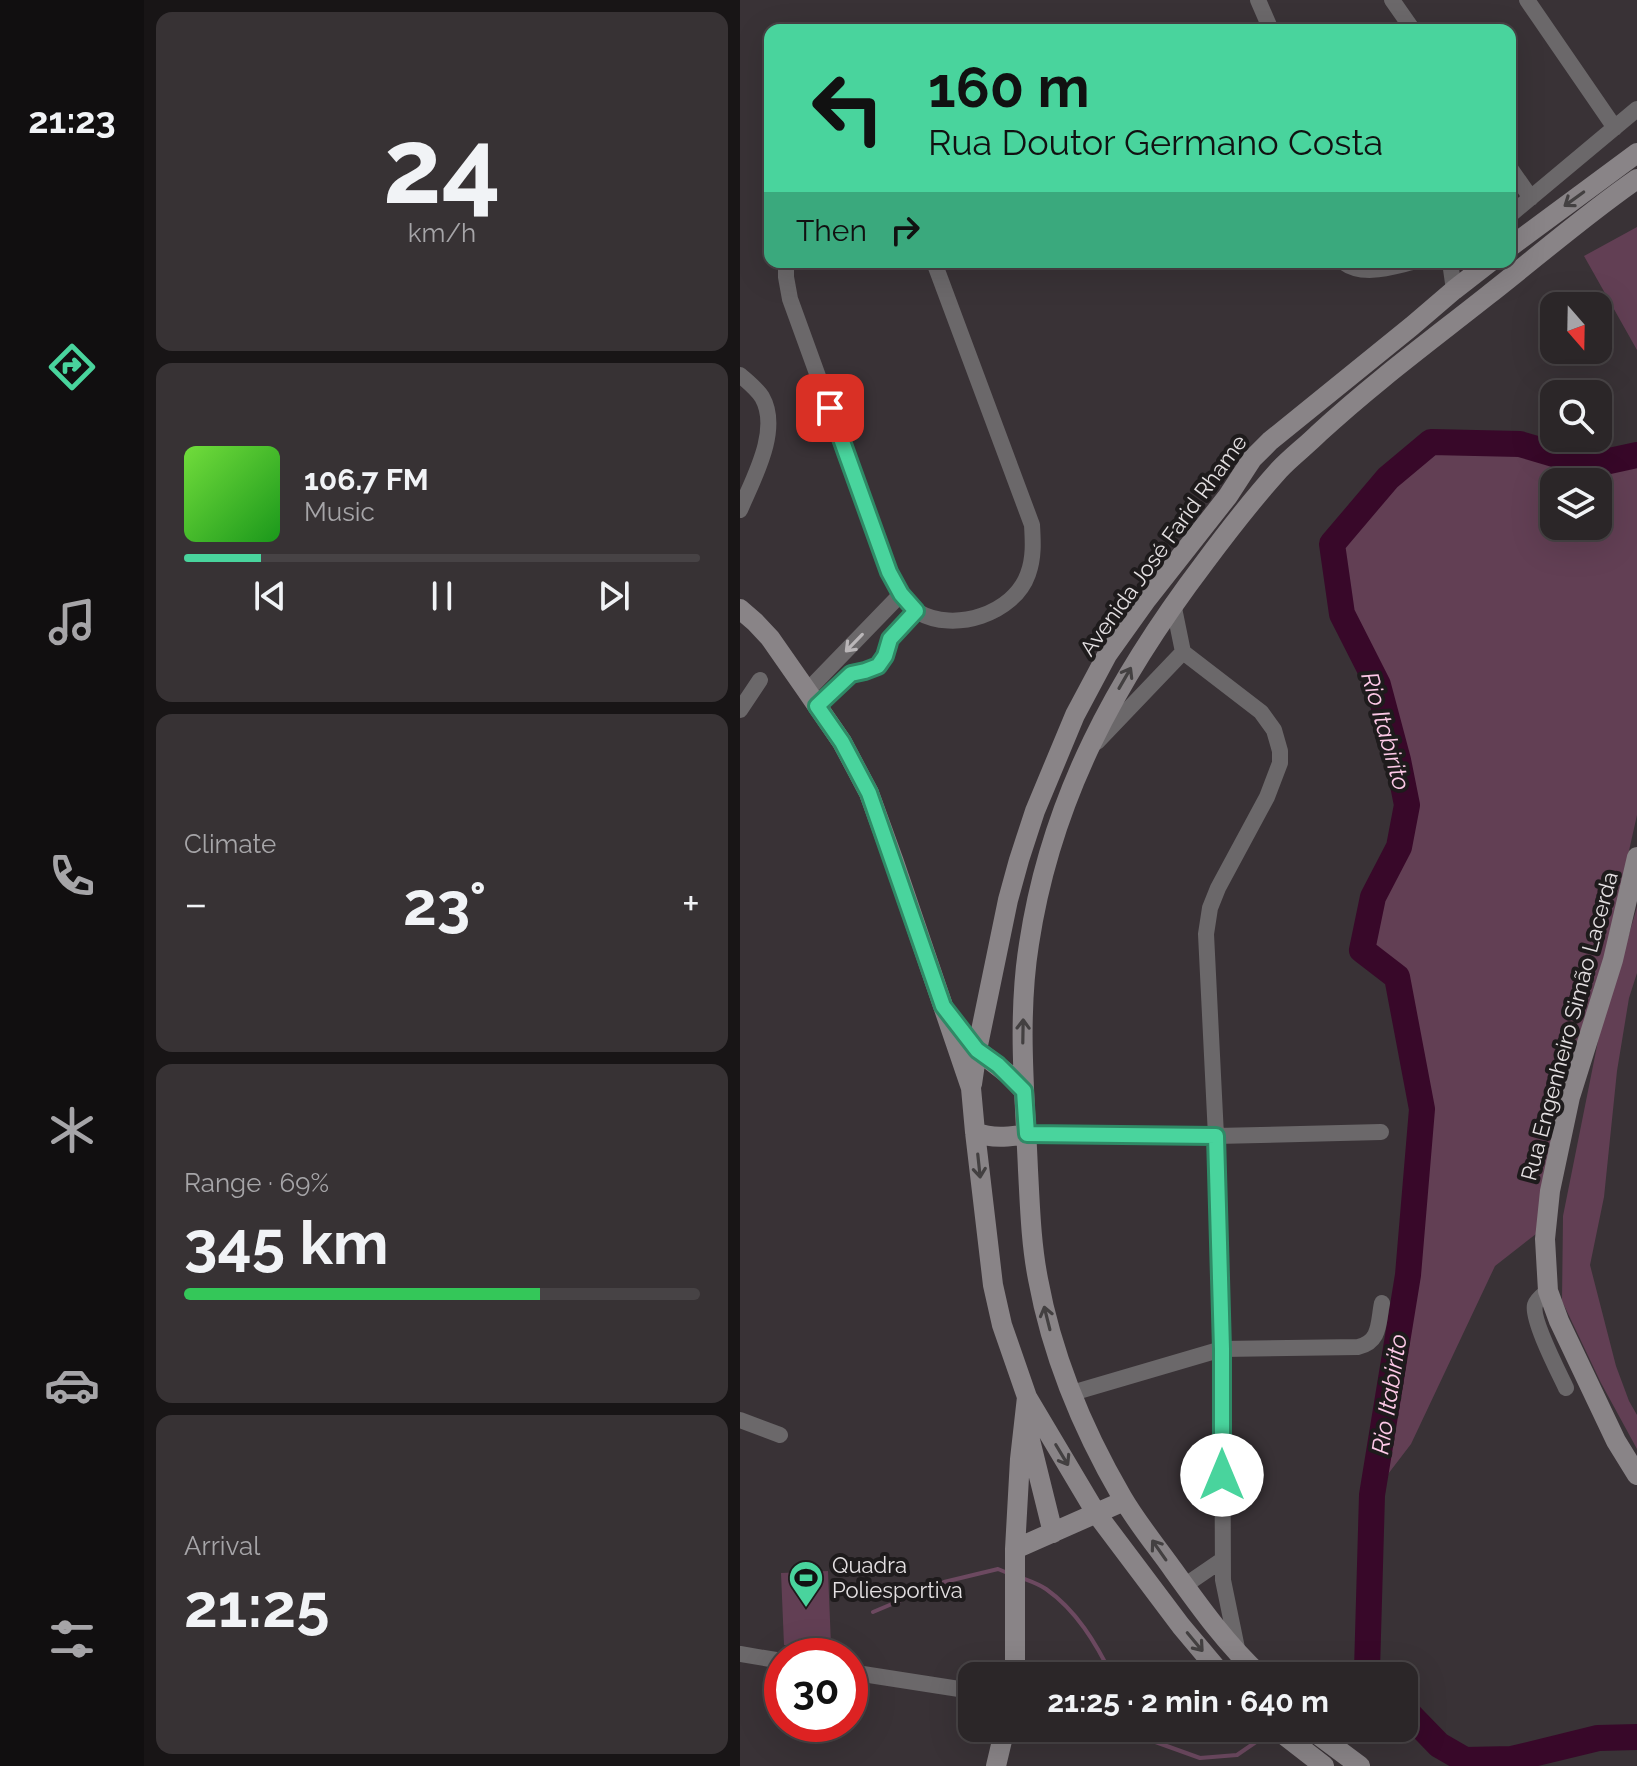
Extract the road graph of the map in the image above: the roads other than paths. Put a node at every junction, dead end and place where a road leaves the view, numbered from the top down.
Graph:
1 (1258, 0) edge
2 (1392, 0) edge
3 (1527, 0) edge
4 (1268, 24) edge
5 (1404, 24) edge
6 (1637, 109) edge
7 (1615, 128) junction
8 (1637, 153) edge
9 (1516, 177) edge
10 (1637, 179) edge
11 (1531, 198) junction
12 (1516, 210) edge
13 (1516, 243) edge
14 (786, 268) edge
15 (936, 268) edge
16 (1355, 268) edge
17 (1380, 268) edge
18 (1451, 268) edge
19 (1482, 268) edge
20 (1454, 290) junction
21 (740, 375) edge
22 (740, 510) edge
23 (901, 594) junction
24 (1173, 603) junction
25 (740, 609) edge
26 (916, 611) junction
27 (1183, 652) junction
28 (760, 680) dead end
29 (812, 698) junction
30 (740, 710) edge
31 (1085, 755) junction
32 (1637, 857) edge
33 (943, 1006) junction
34 (977, 1050) junction
35 (971, 1088) junction
36 (1024, 1091) junction
37 (975, 1132) junction
38 (1381, 1132) dead end
39 (1027, 1134) junction
40 (1216, 1136) junction
41 (1548, 1291) junction
42 (1382, 1303) dead end
43 (1222, 1349) junction
44 (1566, 1388) dead end
45 (1072, 1393) junction
46 (1027, 1397) junction
47 (740, 1420) edge
48 (1025, 1421) junction
49 (780, 1435) dead end
50 (1637, 1475) edge
51 (1124, 1501) junction
52 (1096, 1513) junction
53 (1053, 1533) junction
54 (1015, 1553) junction
55 (1222, 1560) junction
56 (1184, 1586) junction
57 (740, 1654) edge
58 (1238, 1655) junction
59 (764, 1658) edge
60 (1016, 1662) edge
61 (1211, 1662) edge
62 (1246, 1662) edge
63 (868, 1675) edge
64 (958, 1689) edge
65 (1002, 1742) edge
66 (1292, 1742) edge
67 (1328, 1742) edge
68 (996, 1766) edge
69 (1324, 1766) edge
70 (1360, 1766) edge

1 - 4 street
2 - 5 street
3 - 7 street
6 - 7 street
7 - 11 street
8 -> 13 street
9 - 11 street
10 - 24 street
11 - 12 street
14 - 23 street
15 - 26 street
16 - 17 street
18 - 20 street
19 - 20 street, Avenida José Farid Rhame
20 - 34 street, Avenida José Farid Rhame
21 - 22 street
23 - 26 street
23 -> 29 street
24 - 27 street
31 -> 24 street
25 - 29 street
26 - 29 street
27 - 31 street
27 - 40 street
28 - 30 street
29 - 33 street
36 -> 31 street
32 - 41 street, Rua Engenheiro Simão Lacerda
33 - 34 street
33 - 35 street
34 - 35 street, Avenida José Farid Rhame
34 - 36 street
35 - 37 street
36 - 39 street
37 - 39 street
37 -> 46 street
38 - 40 street
39 - 40 street
45 -> 39 street
40 - 43 street
41 - 44 street
41 - 50 street, Rua Engenheiro Simão Lacerda
42 - 43 street
43 - 45 street
43 - 55 street
45 - 51 street
46 - 48 street
46 -> 52 street
47 - 49 street
48 - 53 street
48 - 54 street
51 - 52 street
56 -> 51 street
52 - 53 street
52 -> 61 street
53 - 54 street
54 - 60 street
55 - 56 street
55 - 58 street
56 - 58 street
57 - 59 street
58 - 62 street
63 - 64 street
65 - 68 street
66 - 69 street
67 - 70 street

